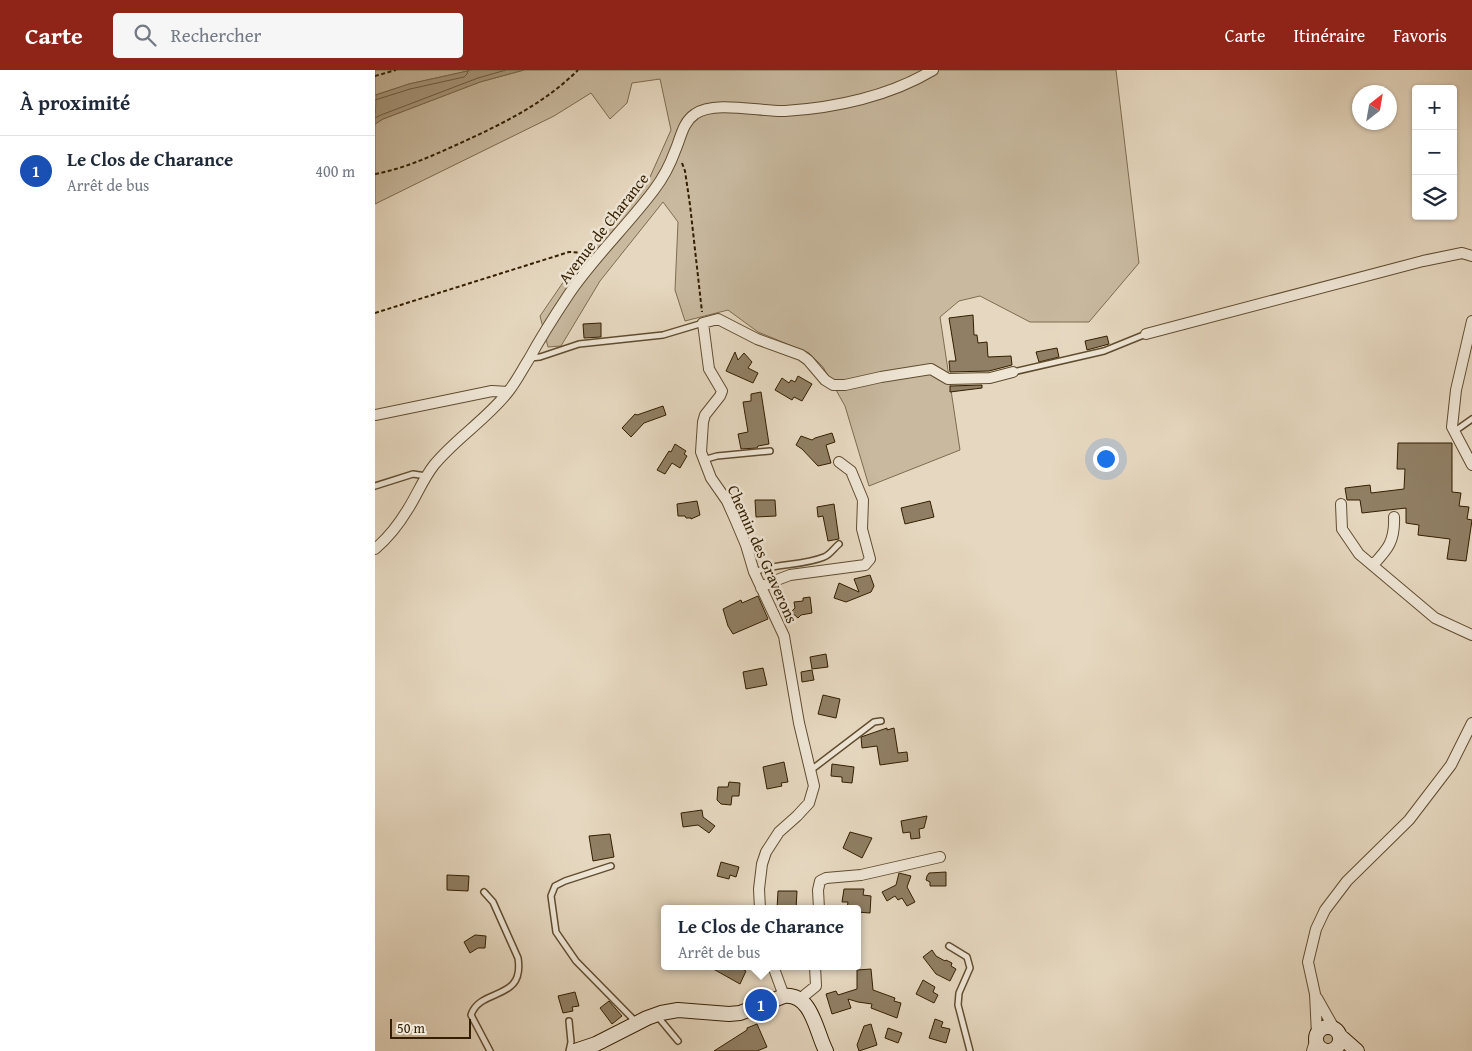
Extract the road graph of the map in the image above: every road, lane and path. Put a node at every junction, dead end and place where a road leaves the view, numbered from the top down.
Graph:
1 (396, 70) edge
2 (578, 70) edge
3 (933, 70) edge
4 (375, 76) edge
5 (676, 149) junction
6 (375, 174) edge
7 (599, 253) junction
8 (1472, 256) edge
9 (375, 313) edge
10 (1472, 321) edge
11 (703, 323) junction
12 (1146, 334) joint
13 (529, 358) junction
14 (1013, 372) joint
15 (508, 392) junction
16 (375, 415) edge
17 (1472, 419) edge
18 (1454, 432) junction
19 (770, 451) dead end
20 (703, 460) junction
21 (839, 462) dead end
22 (1472, 465) edge
23 (426, 476) junction
24 (375, 486) edge
25 (1341, 504) dead end
26 (1394, 517) dead end
27 (839, 544) dead end
28 (375, 549) edge
29 (1373, 565) junction
30 (754, 572) junction
31 (761, 588) junction
32 (1472, 635) edge
33 (881, 721) dead end
34 (1472, 724) edge
35 (811, 770) junction
36 (940, 857) dead end
37 (611, 866) dead end
38 (484, 892) dead end
39 (760, 905) edge
40 (819, 905) edge
41 (949, 946) dead end
42 (774, 970) edge
43 (815, 970) edge
44 (1315, 994) junction
45 (784, 996) junction
46 (800, 999) junction
47 (657, 1014) junction
48 (569, 1021) dead end
49 (637, 1023) junction
50 (678, 1041) dead end
51 (1315, 1041) edge
52 (1340, 1041) edge
53 (583, 1050) edge
54 (489, 1051) edge
55 (569, 1051) edge
56 (826, 1051) edge
57 (970, 1051) edge
58 (1357, 1051) edge

1 - 4 path
2 - 6 path
3 - 5 street, Avenue de Charance
5 - 7 street, Avenue de Charance
5 - 11 path
7 - 9 path
7 - 13 street, Avenue de Charance
8 - 12 street
10 - 18 street
11 - 13 lane
11 - 14 street
11 - 20 street, Chemin des Graverons
12 - 14 lane
13 - 15 street, Avenue de Charance
15 - 16 street
15 - 23 street, Avenue de Charance
17 - 18 lane
18 - 22 street
19 - 20 lane
20 - 30 street, Chemin des Graverons
21 - 31 street
23 - 24 lane
23 - 28 street, Avenue de Charance
25 - 29 street
26 - 29 street
27 - 30 lane
29 - 32 street
30 - 31 street, Chemin des Graverons
31 - 35 street, Chemin des Graverons
33 - 35 lane
34 - 44 street
35 - 39 street, Chemin des Graverons
36 - 40 street
37 - 49 lane
38 - 54 lane
41 - 57 lane
42 - 45 street
43 - 46 street
44 - 51 street
44 - 52 street
45 - 46 street
45 - 47 street
46 - 56 street
47 - 49 street
47 - 50 lane
48 - 55 lane
49 - 53 street
51 - 52 street
51 - 52 street
52 - 58 street

